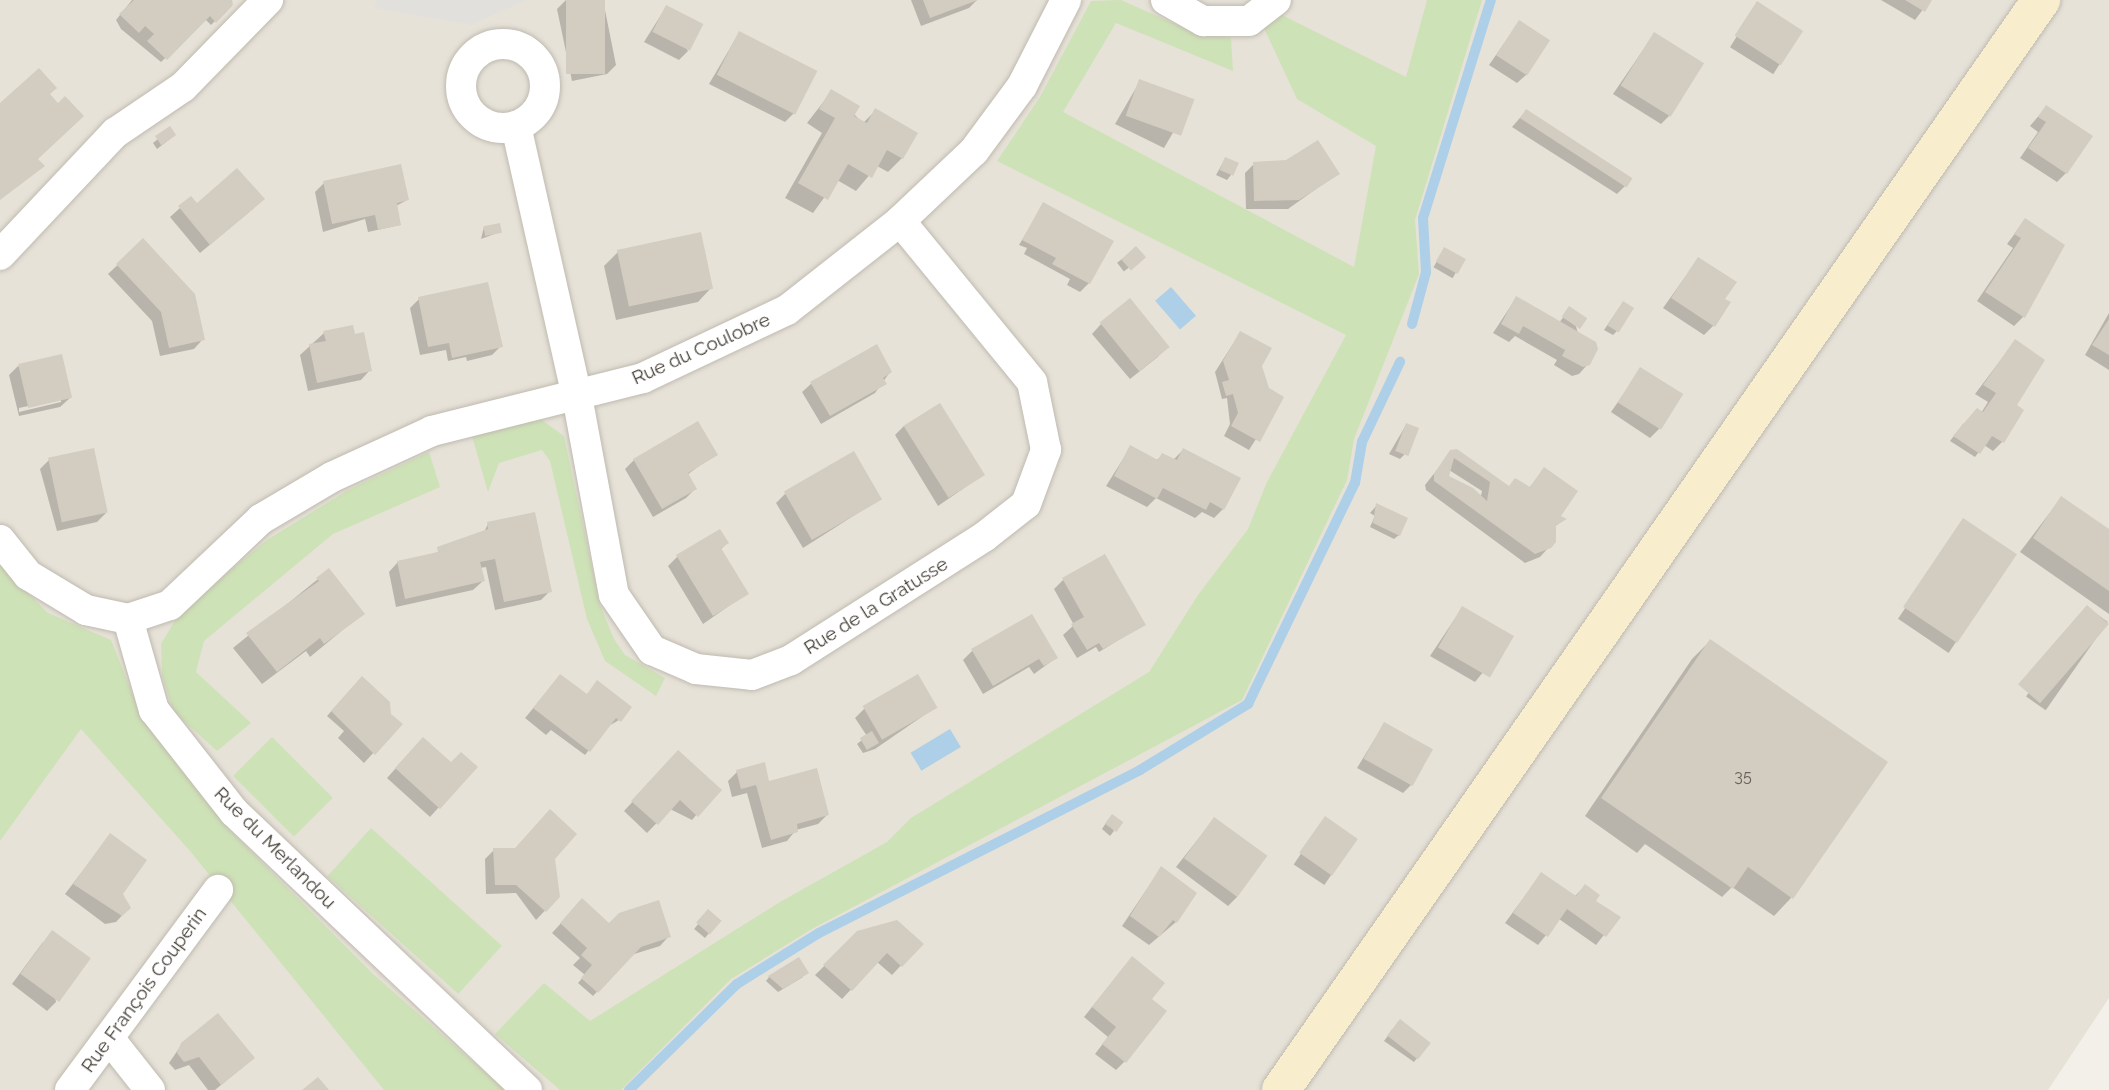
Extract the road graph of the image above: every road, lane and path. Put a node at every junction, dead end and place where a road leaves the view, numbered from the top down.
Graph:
1 (268, 0) edge
2 (1066, 0) edge
3 (1166, 0) edge
4 (1276, 0) edge
5 (2041, 0) edge
6 (516, 126) dead end
7 (900, 221) junction
8 (0, 255) edge
9 (577, 396) junction
10 (0, 540) edge
11 (128, 619) junction
12 (218, 890) dead end
13 (109, 1038) junction
14 (70, 1090) edge
15 (150, 1090) edge
16 (527, 1090) edge
17 (1281, 1090) edge

1 - 8 street
2 - 7 street, Rue du Coulobre
3 - 4 street
5 - 17 main road
6 - 9 street, Rue de la Gratusse
7 - 9 street, Rue du Coulobre
7 - 9 street, Rue de la Gratusse
9 - 11 street, Rue du Coulobre
10 - 11 street
11 - 16 street, Rue du Merlandou
12 - 13 street, Rue François Couperin
13 - 14 street, Rue François Couperin
13 - 15 street

